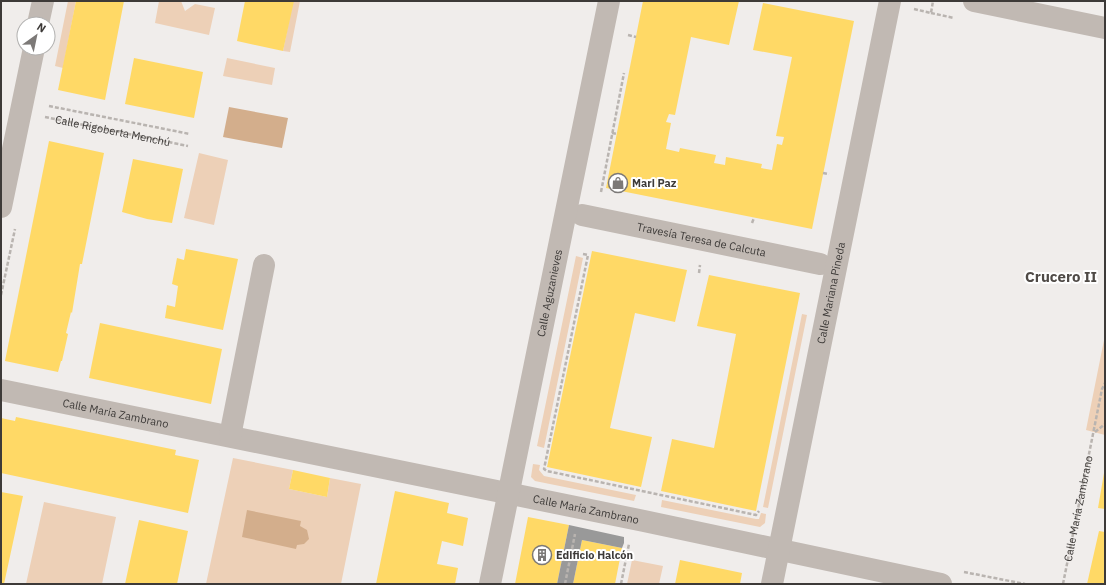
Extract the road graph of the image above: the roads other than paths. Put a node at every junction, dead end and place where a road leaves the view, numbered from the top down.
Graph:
1 (43, 1) edge
2 (609, 1) edge
3 (974, 1) edge
4 (899, 5) edge
5 (40, 16) edge
6 (1105, 28) edge
7 (32, 56) edge
8 (1, 207) edge
9 (582, 215) dead end
10 (820, 264) dead end
11 (264, 265) dead end
12 (1, 390) edge
13 (230, 436) junction
14 (509, 494) junction
15 (779, 550) junction
16 (490, 584) edge
17 (772, 584) edge
18 (942, 584) edge

1 - 5 street
2 - 14 street, Calle Aguzanieves
3 - 6 street
4 - 15 street, Calle Mariana Pineda
7 - 8 street
9 - 10 street, Travesía Teresa de Calcuta
11 - 13 street
12 - 13 street, Calle María Zambrano
13 - 14 street, Calle María Zambrano
14 - 15 street, Calle María Zambrano
14 - 16 street, Calle Aguzanieves
15 - 17 street, Calle Mariana Pineda
15 - 18 street, Calle María Zambrano

